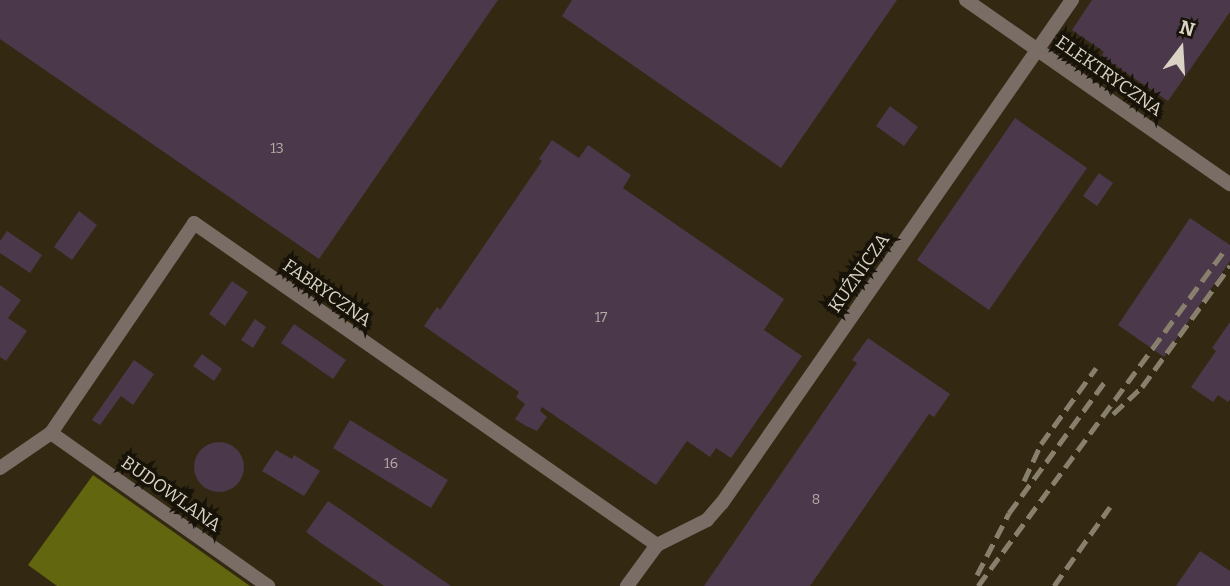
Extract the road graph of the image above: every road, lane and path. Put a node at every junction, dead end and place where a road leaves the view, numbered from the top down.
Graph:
1 (966, 0) edge
2 (1072, 0) edge
3 (1037, 50) junction
4 (1230, 184) edge
5 (51, 433) junction
6 (0, 468) edge
7 (657, 545) junction
8 (268, 586) edge
9 (627, 586) edge

1 - 3 street, ELEKTRYCZNA
2 - 3 street, KUŹNICZA
3 - 4 street, ELEKTRYCZNA
3 - 7 street, KUŹNICZA
5 - 6 street, FABRYCZNA
5 - 7 street, FABRYCZNA
5 - 8 street, BUDOWLANA
7 - 9 street

